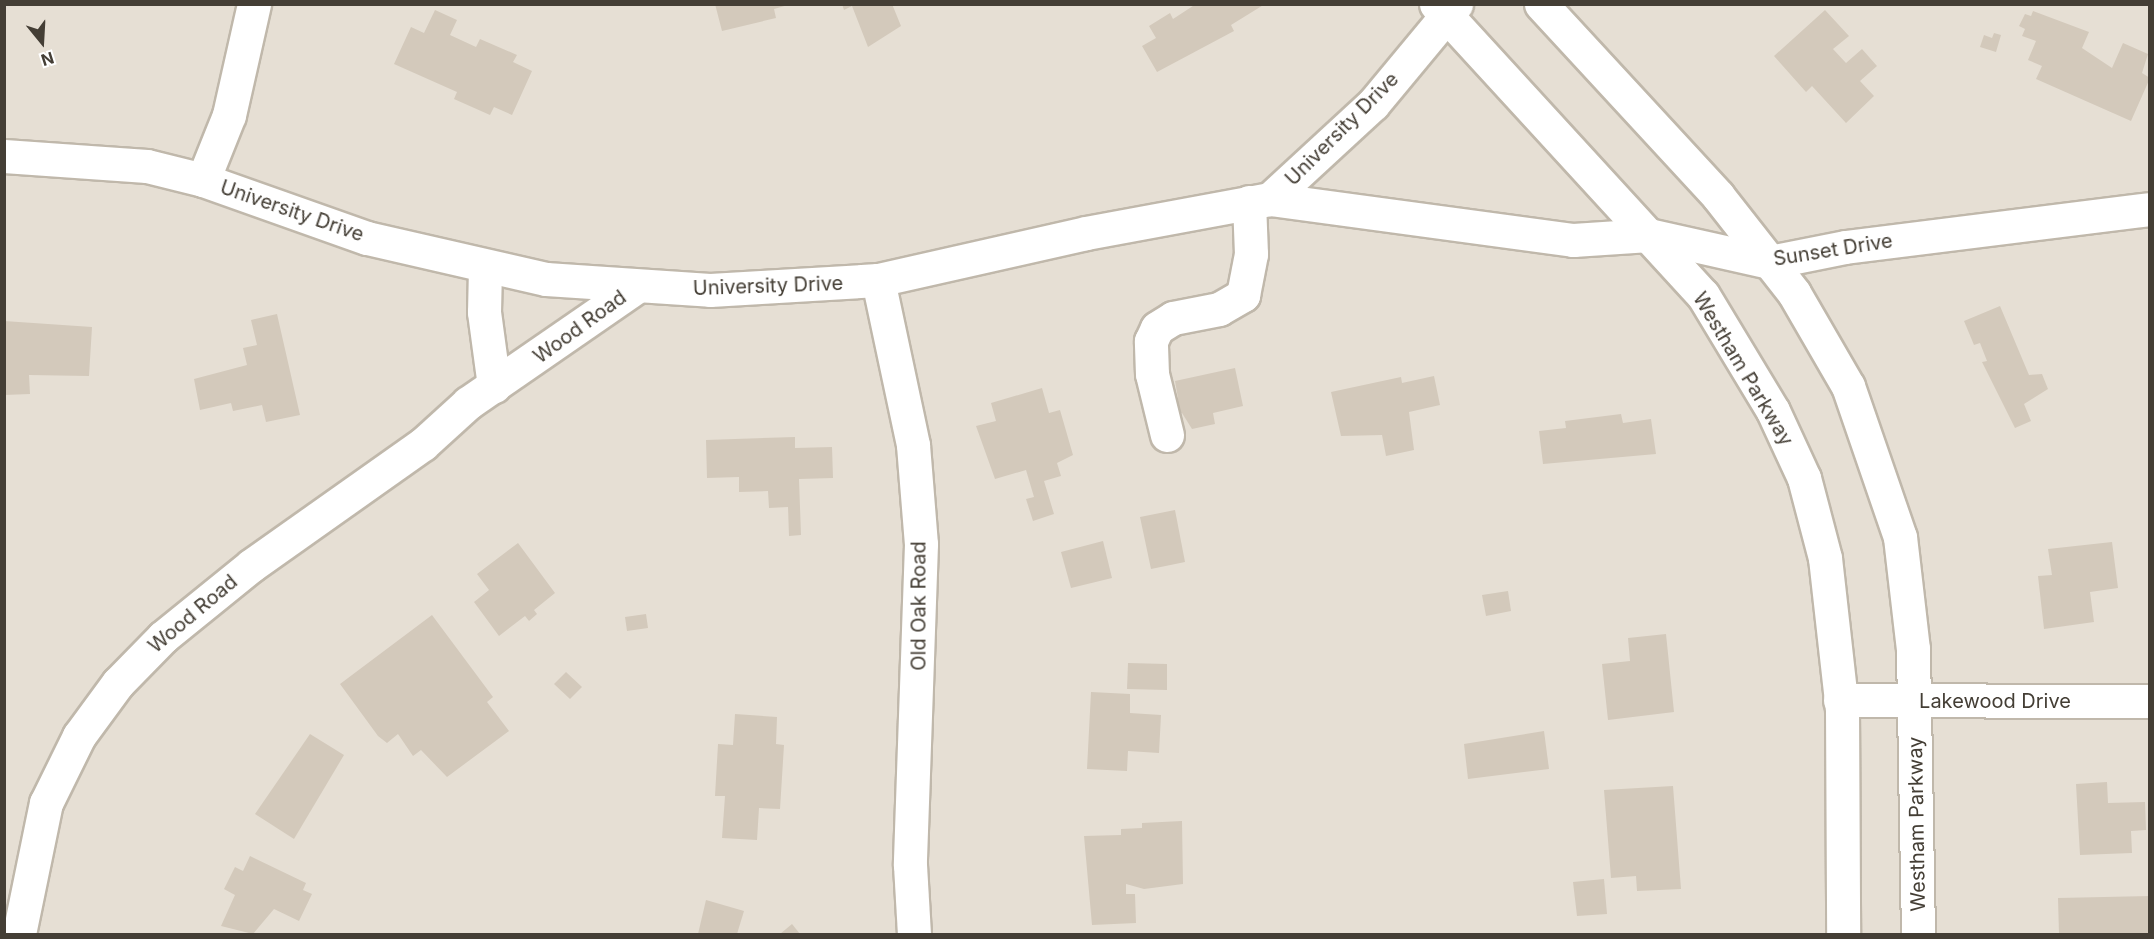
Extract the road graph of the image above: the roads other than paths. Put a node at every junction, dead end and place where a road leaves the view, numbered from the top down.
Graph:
1 (254, 4) edge
2 (1541, 4) edge
3 (1446, 8) edge
4 (4, 156) edge
5 (203, 180) junction
6 (1259, 200) junction
7 (2150, 209) edge
8 (1649, 235) junction
9 (1770, 262) junction
10 (486, 268) junction
11 (878, 280) junction
12 (636, 287) junction
13 (494, 386) junction
14 (1167, 435) dead end
15 (1840, 700) junction
16 (2150, 701) edge
17 (1914, 702) junction
18 (19, 934) edge
19 (914, 934) edge
20 (1843, 934) edge
21 (1918, 934) edge

1 - 5 street
2 - 9 street, Westham Parkway
3 - 6 street, University Drive
3 - 8 street, Westham Parkway
4 - 5 street, University Drive
5 - 10 street, University Drive
6 - 8 street, Sunset Drive
6 - 11 street, University Drive
6 - 14 street
7 - 9 street, Sunset Drive
8 - 9 street, Sunset Drive
8 - 15 street, Westham Parkway
9 - 17 street, Westham Parkway
10 - 12 street, University Drive
10 - 13 street
11 - 12 street, University Drive
11 - 19 street, Old Oak Road
12 - 13 street, Wood Road
13 - 18 street, Wood Road
15 - 17 street, Lakewood Drive
15 - 20 street, Westham Parkway
16 - 17 street, Lakewood Drive
17 - 21 street, Westham Parkway

